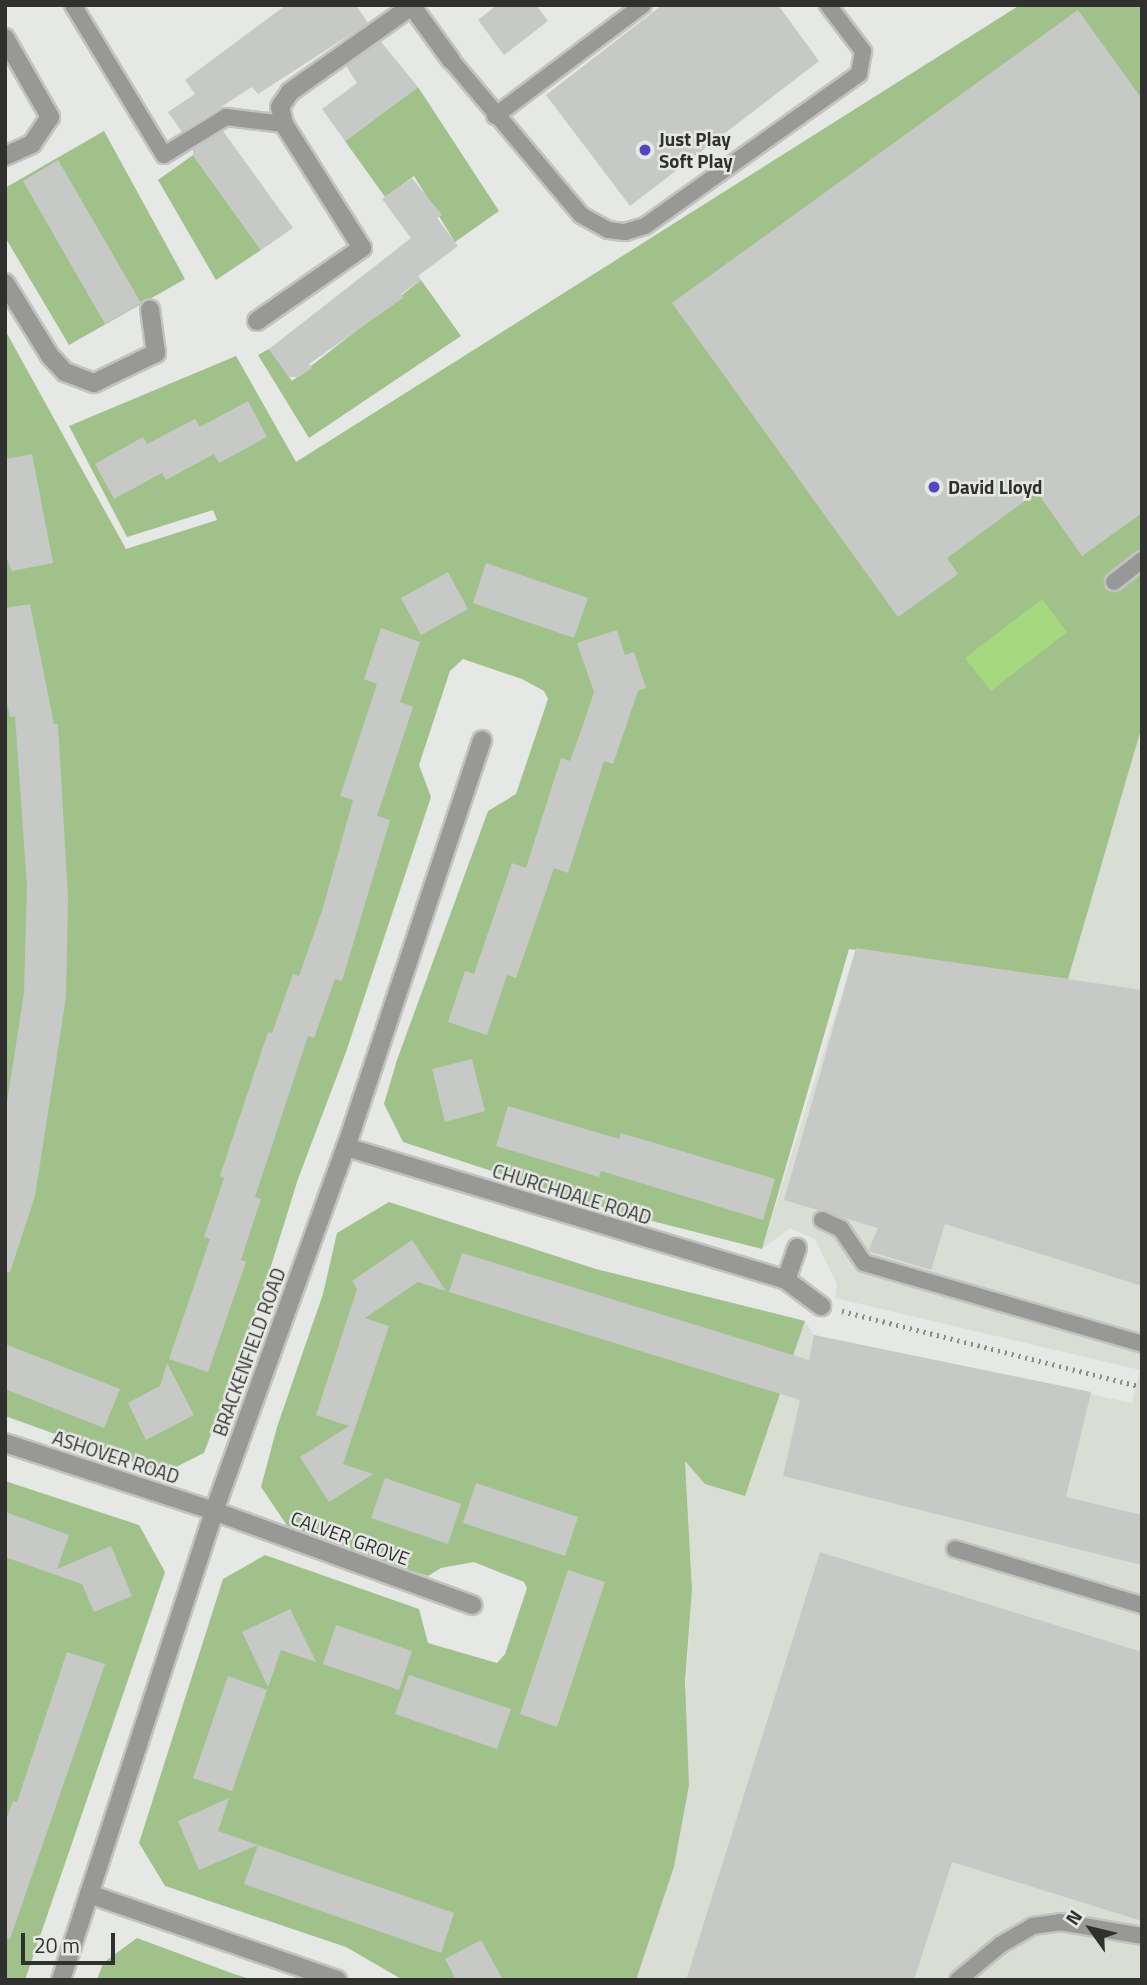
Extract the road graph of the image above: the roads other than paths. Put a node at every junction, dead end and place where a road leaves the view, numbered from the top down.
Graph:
1 (73, 5) edge
2 (643, 5) edge
3 (828, 5) edge
4 (412, 6) edge
5 (5, 38) edge
6 (451, 60) joint
7 (495, 116) junction
8 (284, 124) junction
9 (5, 156) edge
10 (5, 283) edge
11 (150, 309) dead end
12 (257, 321) dead end
13 (1142, 560) edge
14 (1114, 582) dead end
15 (482, 740) dead end
16 (346, 1147) junction
17 (822, 1220) dead end
18 (797, 1248) dead end
19 (786, 1280) junction
20 (821, 1306) road end
21 (1142, 1344) edge
22 (5, 1443) edge
23 (214, 1511) junction
24 (955, 1549) dead end
25 (472, 1605) dead end
26 (1142, 1605) edge
27 (89, 1894) junction
28 (1142, 1936) edge
29 (61, 1980) edge
30 (338, 1980) edge
31 (958, 1980) edge

1 - 8 lane
2 - 7 lane
3 - 7 lane
4 - 6 street
4 - 8 street
5 - 9 street
6 - 7 lane
8 - 12 street
10 - 11 street
13 - 14 lane
15 - 16 street, BRACKENFIELD ROAD
16 - 19 street, CHURCHDALE ROAD
16 - 23 street, BRACKENFIELD ROAD
17 - 21 lane
18 - 19 street
19 - 20 street, CHURCHDALE ROAD
22 - 23 street, ASHOVER ROAD
23 - 25 street, CALVER GROVE
23 - 27 street, BRACKENFIELD ROAD
24 - 26 lane
27 - 29 street, BRACKENFIELD ROAD
27 - 30 street
28 - 31 lane

